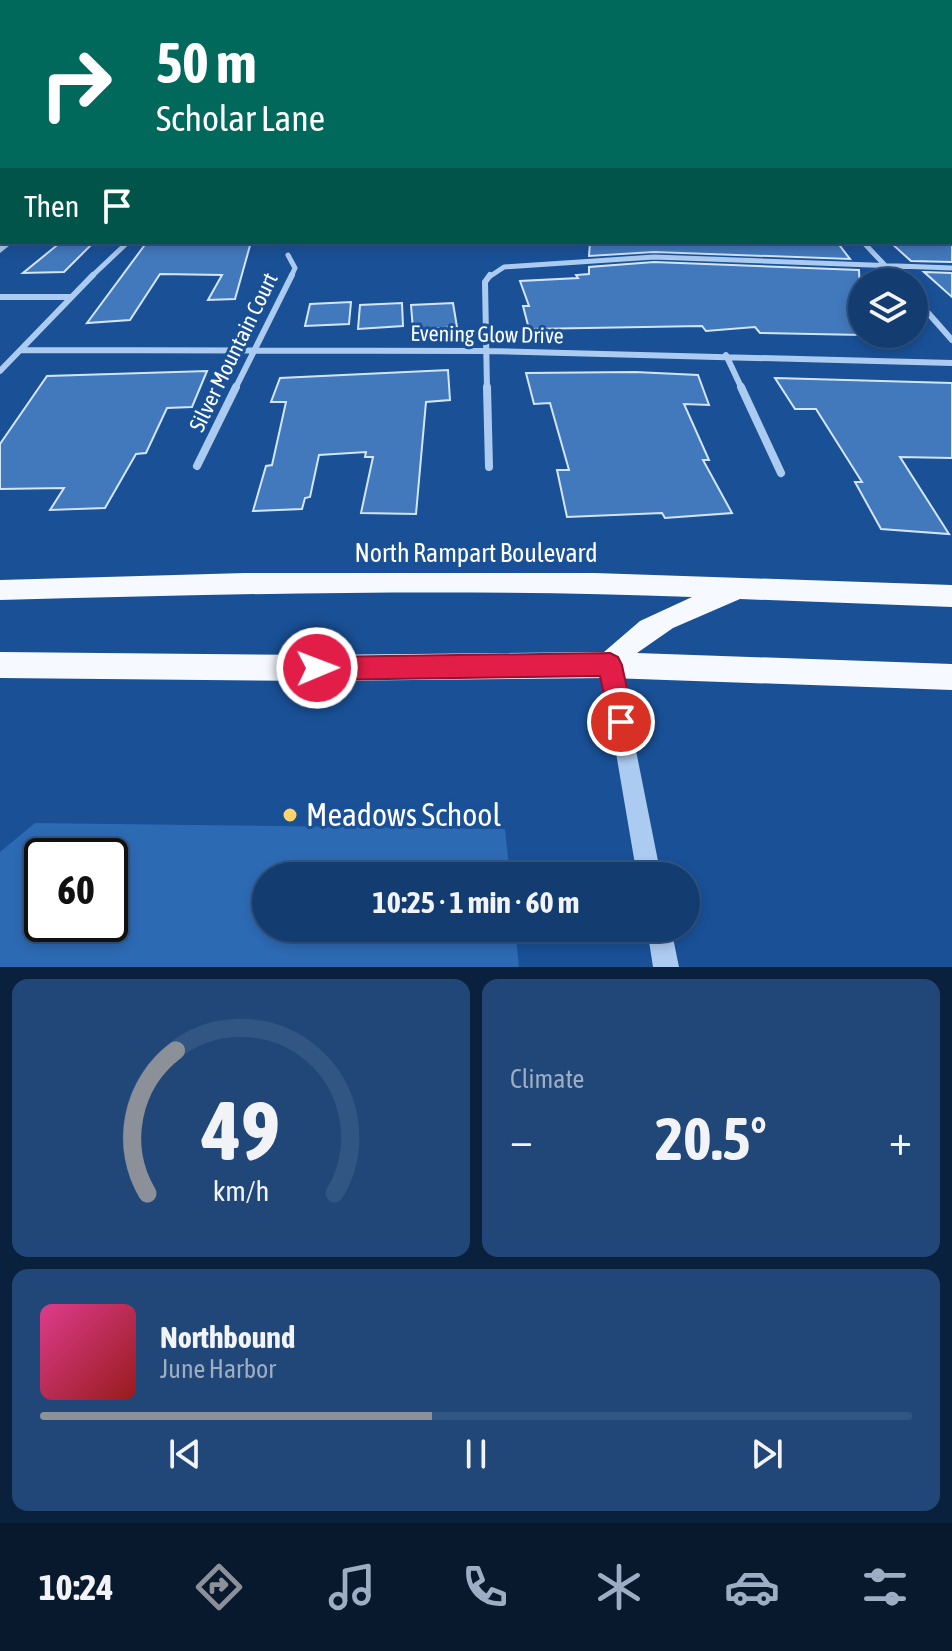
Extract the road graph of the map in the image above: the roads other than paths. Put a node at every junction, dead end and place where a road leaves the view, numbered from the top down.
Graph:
1 (126, 244) edge
2 (865, 244) edge
3 (288, 255) dead end
4 (886, 266) junction
5 (952, 268) edge
6 (0, 297) edge
7 (70, 297) junction
8 (928, 313) edge
9 (952, 340) edge
10 (21, 350) junction
11 (254, 351) junction
12 (487, 351) junction
13 (726, 355) junction
14 (952, 363) edge
15 (0, 371) edge
16 (197, 466) dead end
17 (489, 467) dead end
18 (781, 473) dead end
19 (742, 589) junction
20 (0, 590) edge
21 (952, 596) edge
22 (0, 665) edge
23 (610, 665) junction
24 (952, 677) edge
25 (646, 862) edge
26 (662, 942) edge
27 (666, 967) edge

1 - 7 street
2 - 4 street
3 - 11 street, Silver Mountain Court
4 - 5 street
4 - 12 street
6 - 7 street
7 - 10 street
8 - 9 street
10 - 11 street, Evening Glow Drive
10 - 15 street
11 - 12 street, Evening Glow Drive
11 - 16 street, Silver Mountain Court
12 - 13 street, Evening Glow Drive
12 - 17 street
13 - 14 street, Evening Glow Drive
13 - 18 street
19 - 20 main road, North Rampart Boulevard
19 - 21 main road, North Rampart Boulevard
19 - 23 main road
22 - 23 main road
23 - 24 main road
23 - 25 street
26 - 27 street

